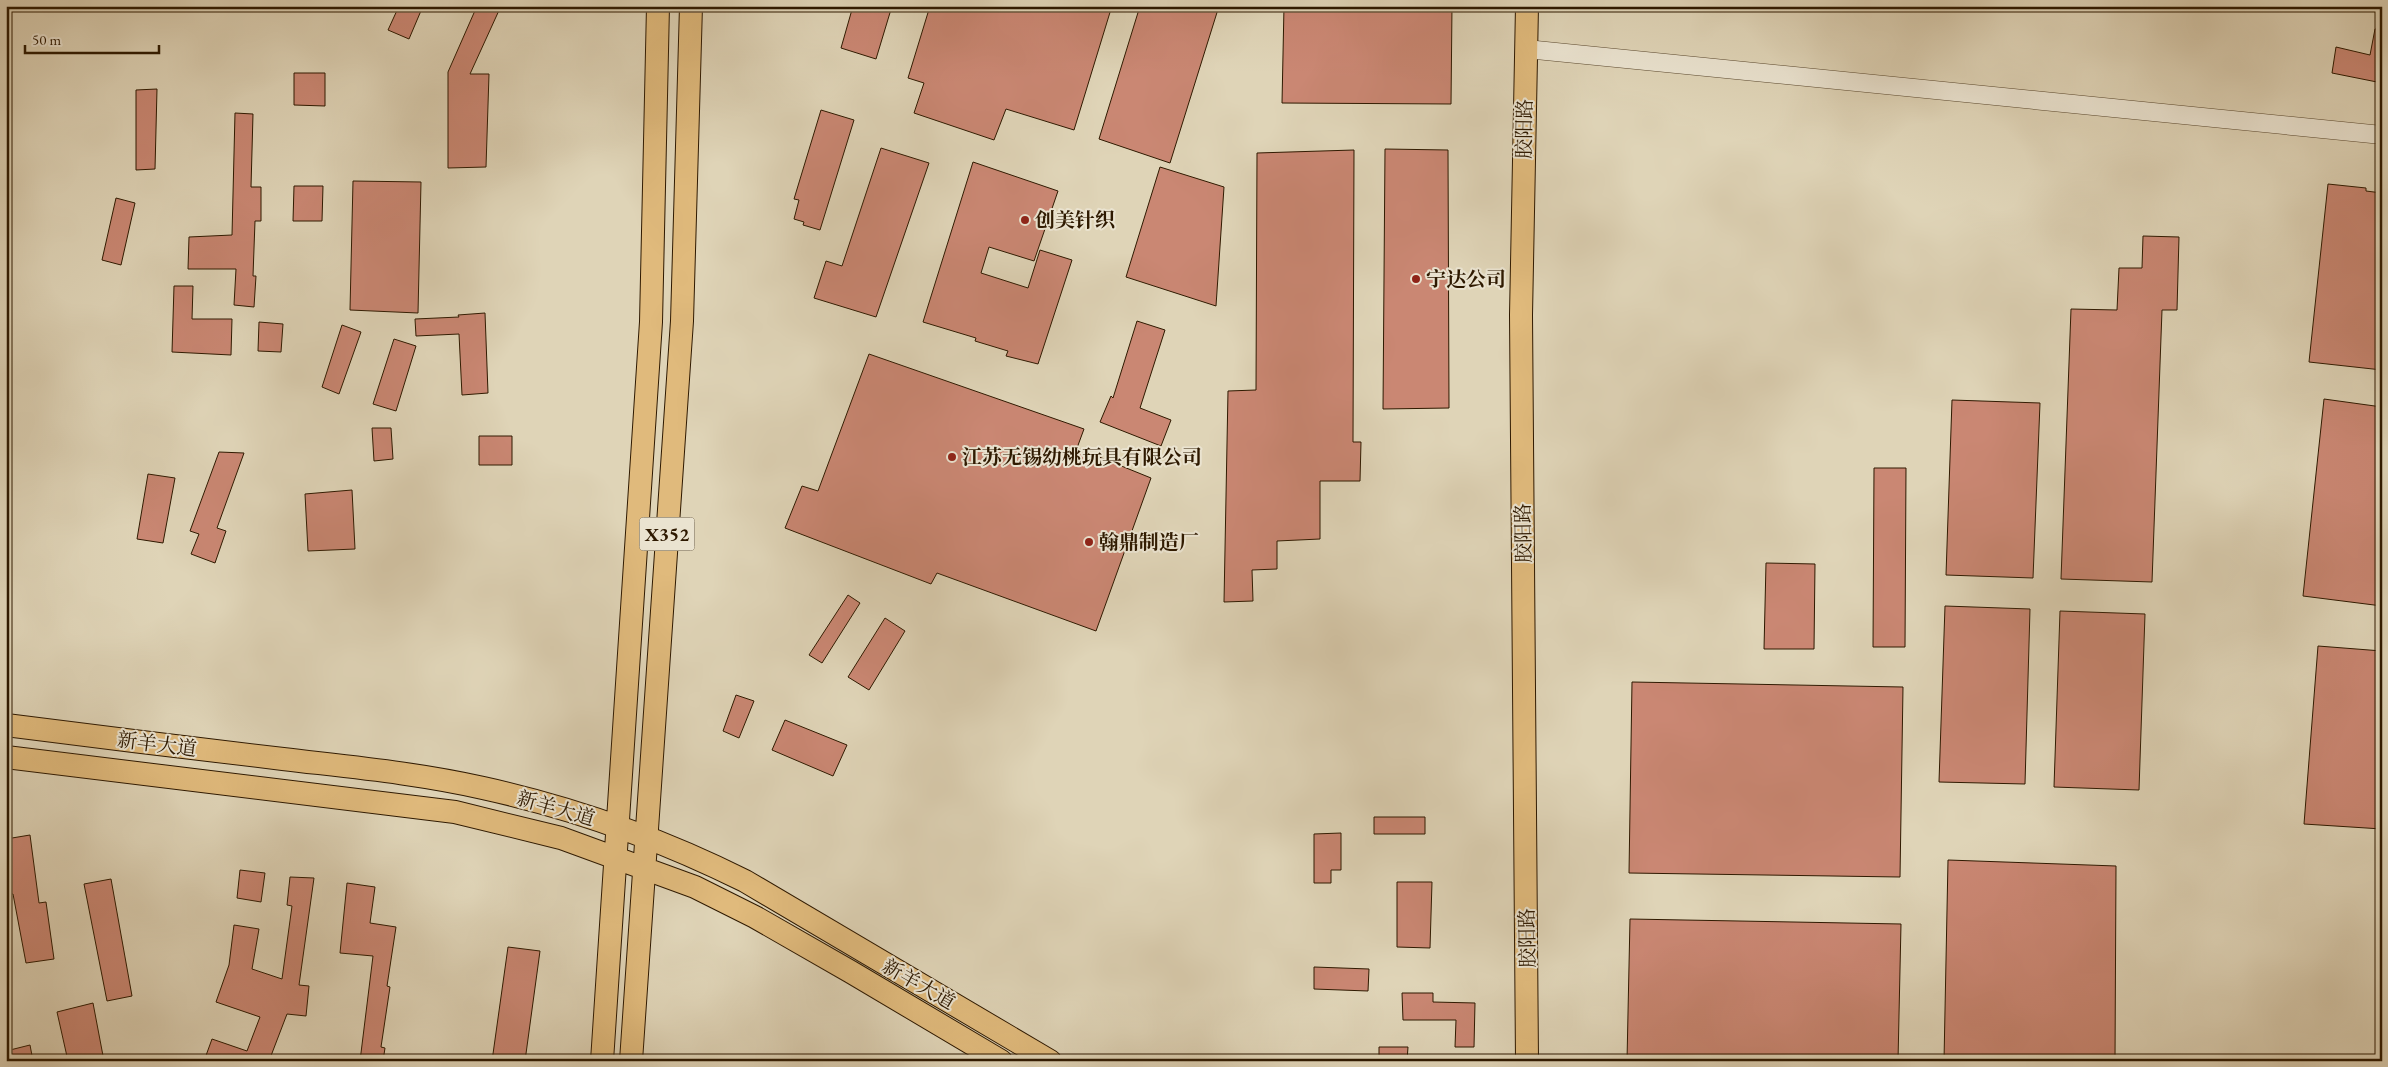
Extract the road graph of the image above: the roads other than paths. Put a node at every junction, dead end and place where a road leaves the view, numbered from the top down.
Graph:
1 (658, 6) edge
2 (690, 6) edge
3 (1527, 6) edge
4 (1526, 48) junction
5 (2382, 135) edge
6 (6, 725) edge
7 (6, 757) edge
8 (619, 826) junction
9 (646, 837) junction
10 (617, 858) junction
11 (643, 868) junction
12 (602, 1061) edge
13 (631, 1061) edge
14 (1001, 1061) edge
15 (1050, 1061) edge
16 (1527, 1061) edge

1 - 8 main road, X352
2 - 9 main road, X352
3 - 4 main road, 胶阳路
4 - 5 street
4 - 16 main road, 胶阳路
6 - 8 main road, 新羊大道
7 - 10 main road, 新羊大道
8 - 9 main road, 新羊大道
8 - 10 main road, X352
9 - 11 main road, X352
9 - 15 main road, 新羊大道
10 - 11 main road, 新羊大道
10 - 12 main road, X352
11 - 13 main road, X352
11 - 14 main road, 新羊大道

